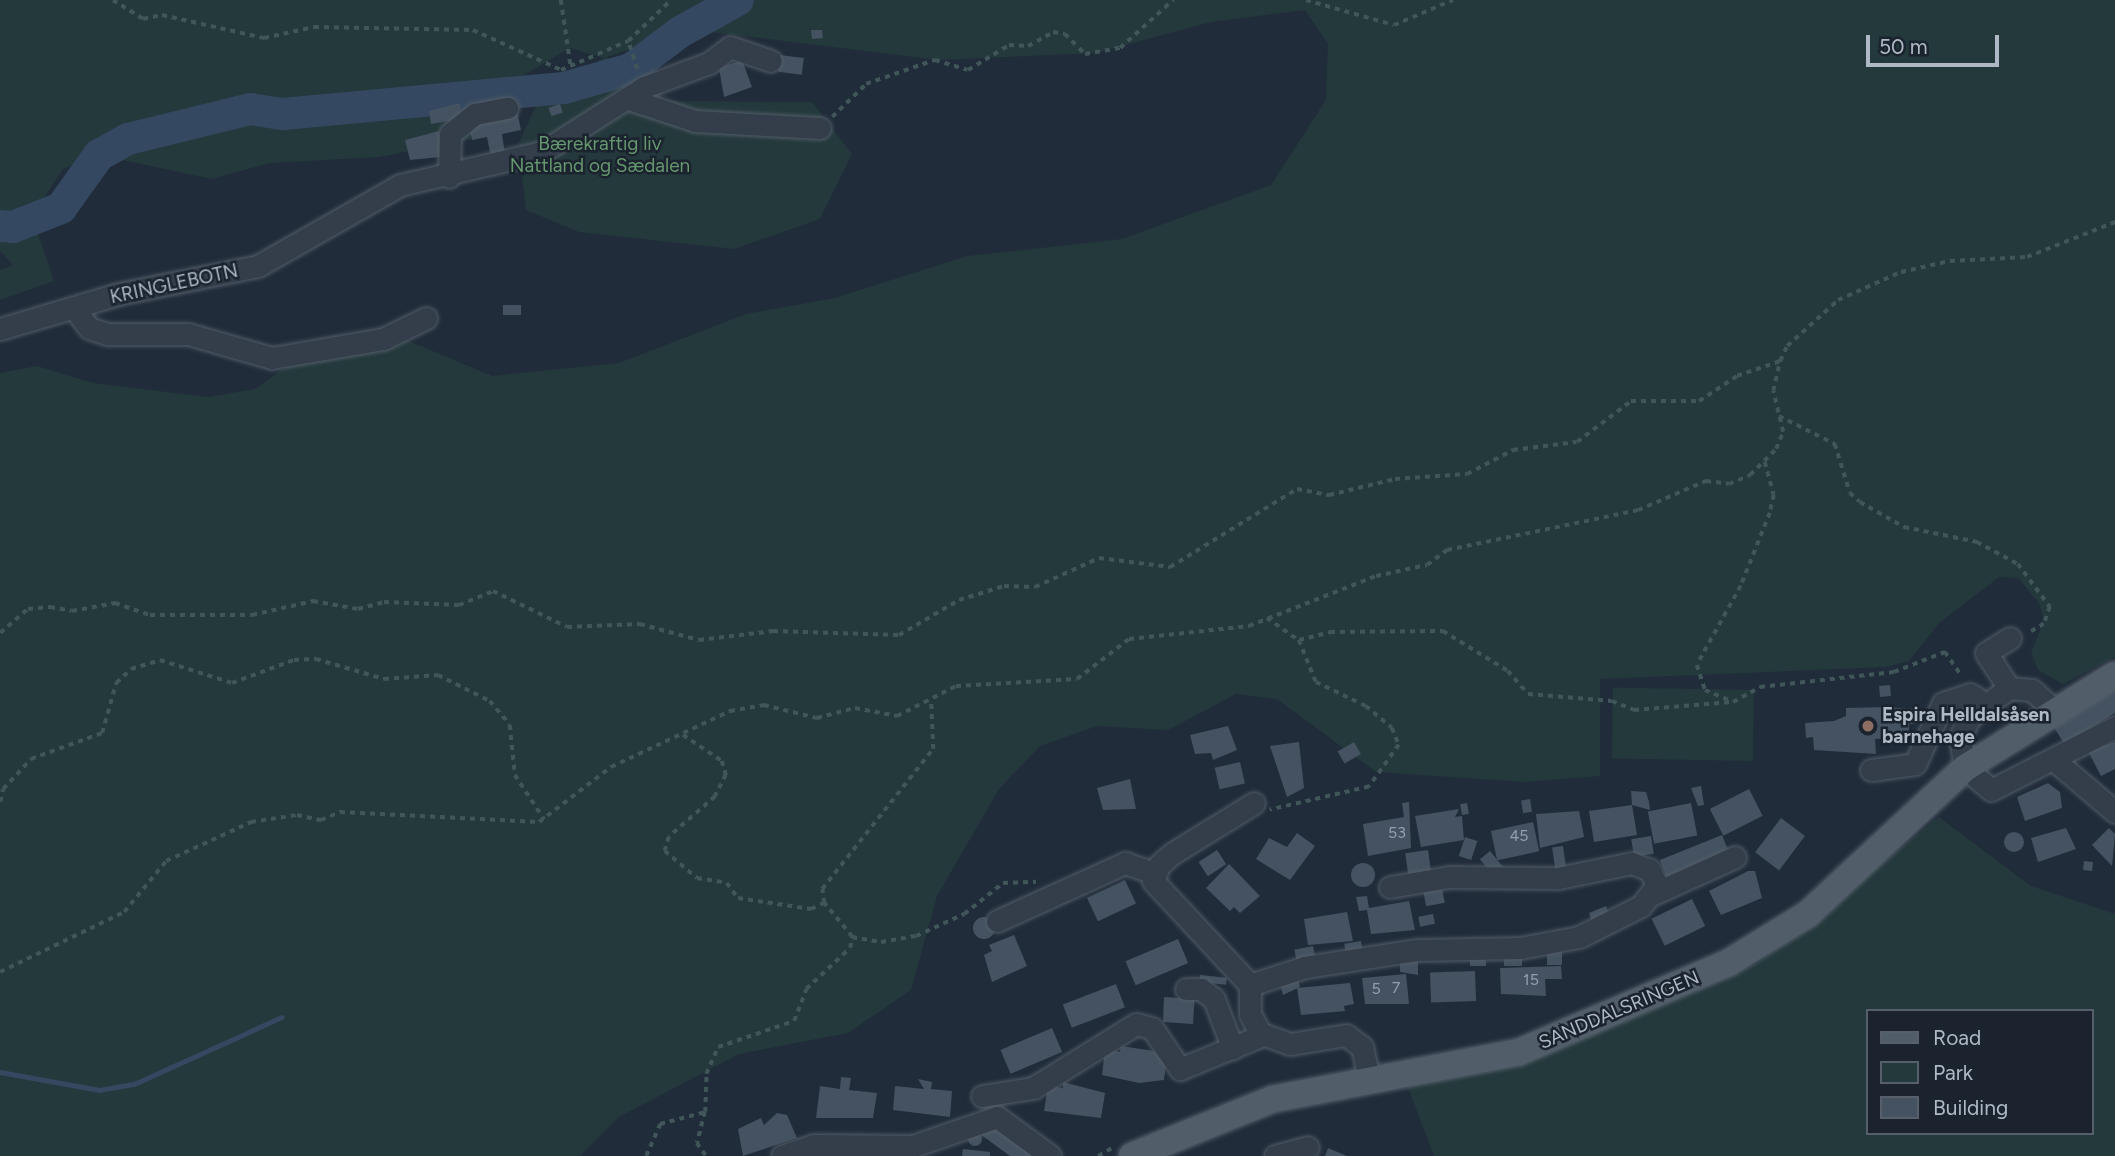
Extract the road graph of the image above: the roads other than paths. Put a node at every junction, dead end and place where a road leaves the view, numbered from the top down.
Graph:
1 (771, 61) dead end
2 (636, 85) junction
3 (507, 108) dead end
4 (820, 128) road end
5 (449, 177) junction
6 (74, 308) junction
7 (426, 318) dead end
8 (0, 329) edge
9 (2010, 638) road end
10 (2115, 675) edge
11 (2009, 688) junction
12 (1984, 703) junction
13 (2055, 711) junction
14 (2115, 727) edge
15 (2054, 760) junction
16 (1965, 768) junction
17 (1871, 770) dead end
18 (1249, 806) road end
19 (2115, 812) edge
20 (1735, 857) dead end
21 (1154, 873) junction
22 (1390, 887) dead end
23 (1653, 894) junction
24 (997, 921) dead end
25 (1250, 985) junction
26 (1186, 989) dead end
27 (1263, 1035) junction
28 (1233, 1049) junction
29 (1369, 1079) junction
30 (982, 1096) dead end
31 (1308, 1147) dead end
32 (1124, 1151) edge
33 (782, 1156) edge
34 (1050, 1156) edge
35 (1275, 1156) edge

1 - 2 street, KRINGLEBOTN
2 - 4 street
2 - 5 street, KRINGLEBOTN
3 - 5 street
5 - 6 street, KRINGLEBOTN
6 - 7 street
6 - 8 street, KRINGLEBOTN
9 - 11 street
10 - 13 main road, SANDDALSRINGEN
11 - 12 street
11 - 13 street
12 - 16 street
12 - 17 street
13 - 16 main road, SANDDALSRINGEN
14 - 15 street
15 - 16 street
15 - 19 street
16 - 29 main road, SANDDALSRINGEN
18 - 21 street
20 - 23 street
21 - 24 street
21 - 25 street
22 - 23 street
23 - 25 street
25 - 27 street
26 - 28 street
27 - 28 street
27 - 29 street
28 - 30 street
29 - 32 main road, SANDDALSRINGEN
31 - 35 street
33 - 34 street

